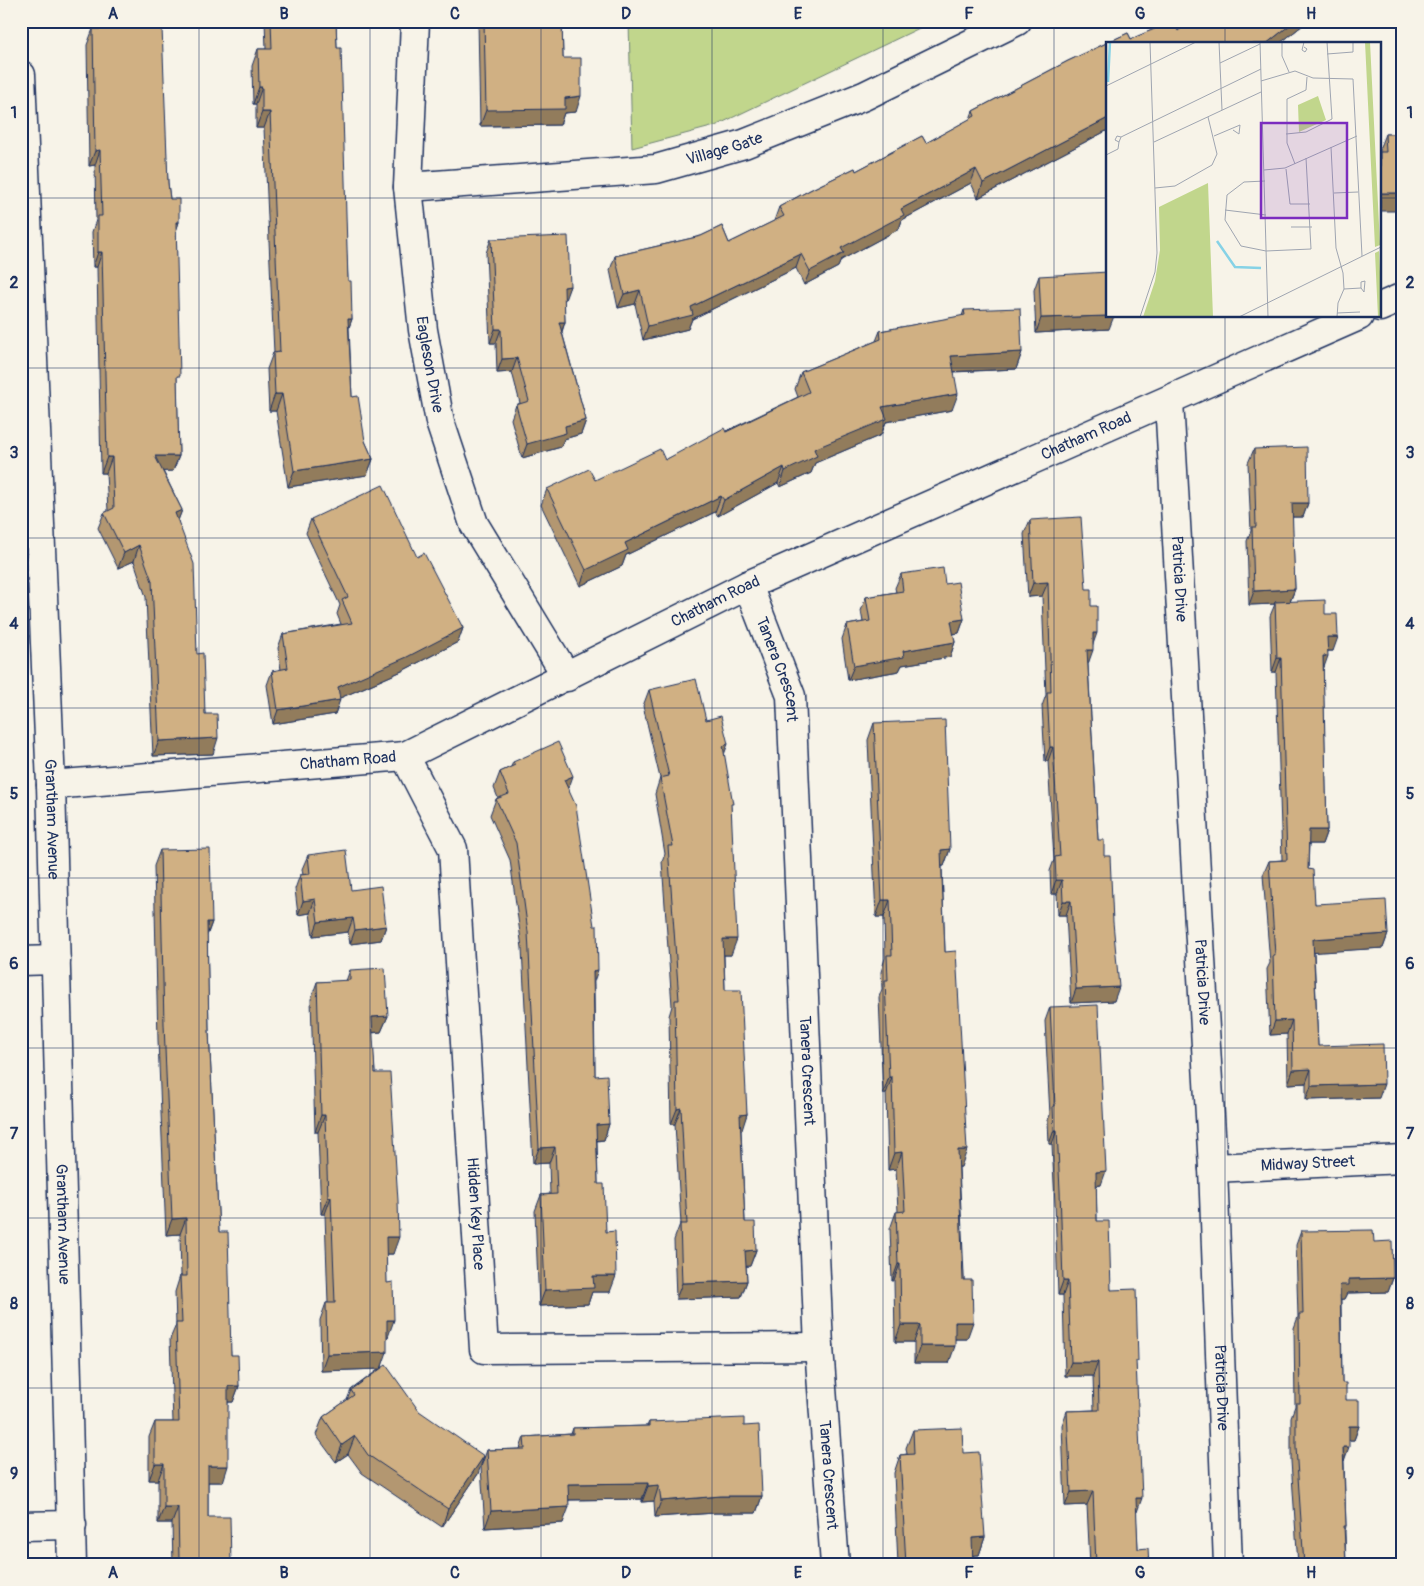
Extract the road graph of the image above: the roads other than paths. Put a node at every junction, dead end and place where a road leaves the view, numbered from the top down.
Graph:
1 (415, 21) edge
2 (1017, 21) edge
3 (21, 75) edge
4 (408, 187) junction
5 (1403, 297) edge
6 (1382, 306) edge
7 (1355, 318) edge
8 (1169, 401) junction
9 (748, 585) junction
10 (567, 677) junction
11 (405, 756) junction
12 (51, 785) junction
13 (56, 960) junction
14 (21, 961) edge
15 (1403, 1159) edge
16 (1213, 1168) junction
17 (819, 1347) junction
18 (72, 1525) junction
19 (21, 1526) edge
20 (72, 1565) edge
21 (835, 1565) edge
22 (1228, 1565) edge

1 - 4 street, Eagleson Drive
2 - 4 street, Village Gate
3 - 12 street, Grantham Avenue
4 - 10 street, Eagleson Drive
5 - 6 street
7 - 8 street, Chatham Road
8 - 9 street, Chatham Road
8 - 16 street, Patricia Drive
9 - 10 street, Chatham Road
9 - 17 street, Tanera Crescent
10 - 11 street, Chatham Road
11 - 12 street, Chatham Road
11 - 17 street, Hidden Key Place
12 - 13 street, Grantham Avenue
13 - 14 street
13 - 18 street, Grantham Avenue
15 - 16 street, Midway Street
16 - 22 street, Patricia Drive
17 - 21 street, Tanera Crescent
18 - 19 street
18 - 20 street, Grantham Avenue

